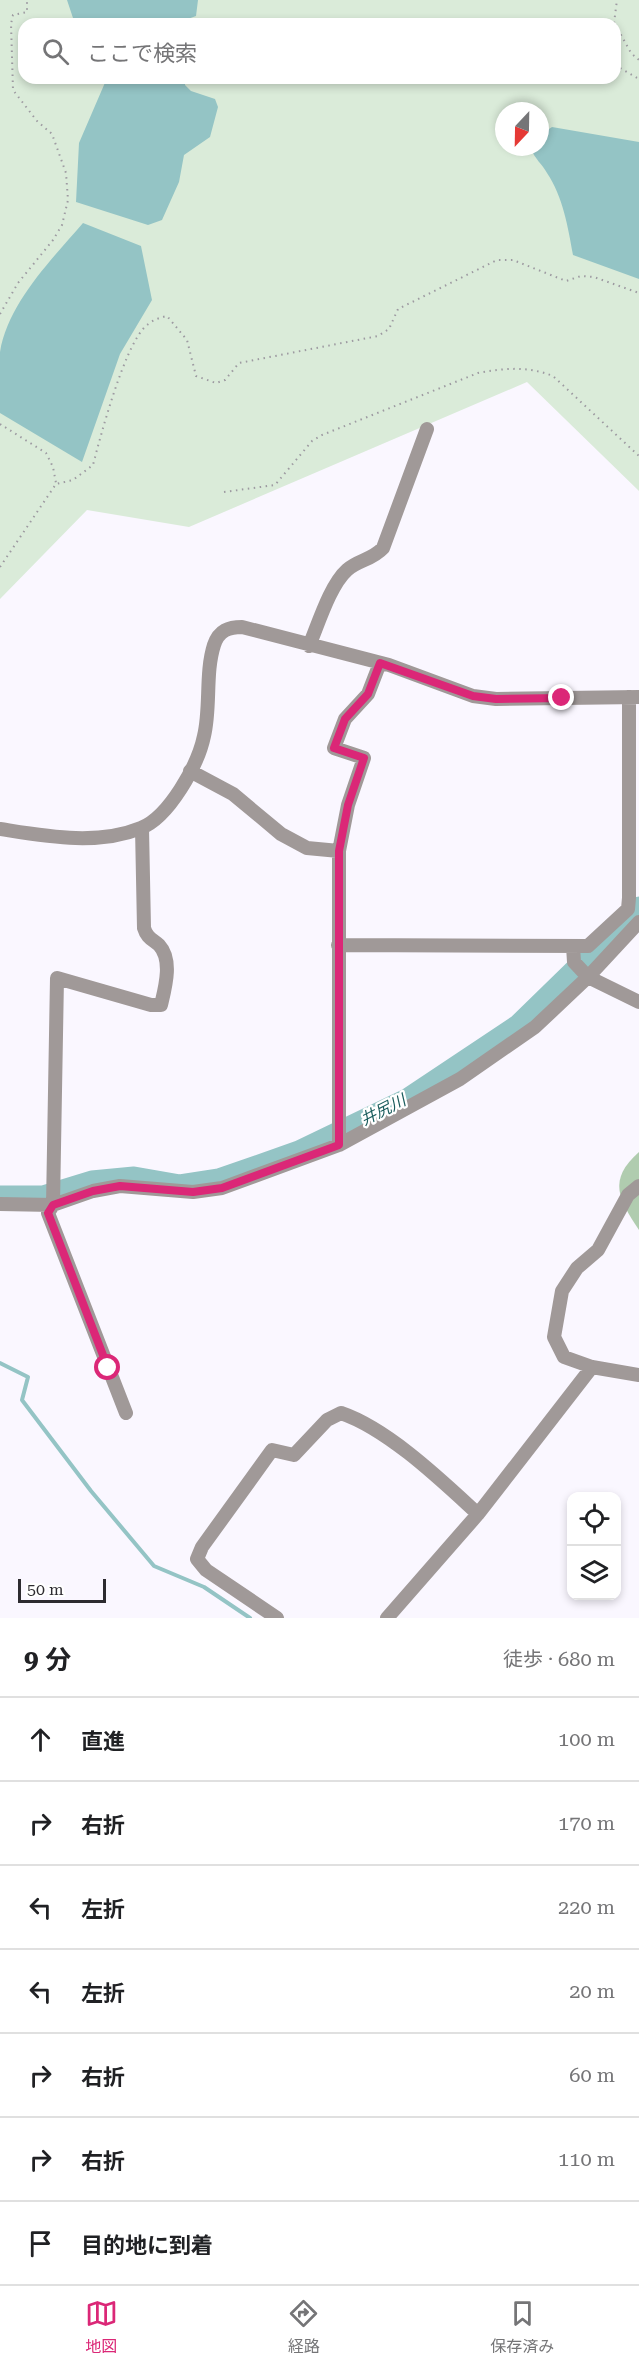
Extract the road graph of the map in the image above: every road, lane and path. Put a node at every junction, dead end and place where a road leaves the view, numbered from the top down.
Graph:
1 (27, 0) edge
2 (617, 0) edge
3 (615, 18) edge
4 (621, 35) edge
5 (639, 60) edge
6 (621, 68) edge
7 (639, 79) edge
8 (639, 292) edge
9 (0, 314) edge
10 (0, 424) edge
11 (427, 429) dead end
12 (56, 484) junction
13 (0, 567) edge
14 (309, 646) junction
15 (380, 663) junction
16 (634, 697) edge
17 (190, 771) junction
18 (142, 828) junction
19 (0, 829) edge
20 (339, 851) junction
21 (639, 922) edge
22 (339, 945) junction
23 (573, 946) junction
24 (588, 977) junction
25 (639, 1002) edge
26 (339, 1145) junction
27 (639, 1186) edge
28 (0, 1204) edge
29 (53, 1205) junction
30 (592, 1367) junction
31 (639, 1375) edge
32 (126, 1413) dead end
33 (478, 1514) junction
34 (277, 1618) edge
35 (387, 1618) edge

1 - 9 path
2 - 3 path
4 - 5 path
6 - 7 path
8 - 12 path
10 - 12 path
11 - 14 street
12 - 13 path
14 - 15 street
14 - 17 street
15 - 16 street
15 - 20 street
16 - 23 street
17 - 18 street
17 - 20 street
18 - 19 street
18 - 29 street
20 - 22 street
21 - 24 street
22 - 23 street
22 - 26 street
23 - 24 street
24 - 25 street
24 - 26 street
26 - 29 street
27 - 30 street
28 - 29 street
29 - 32 street
30 - 31 street
30 - 33 street
33 - 34 street
33 - 35 street

